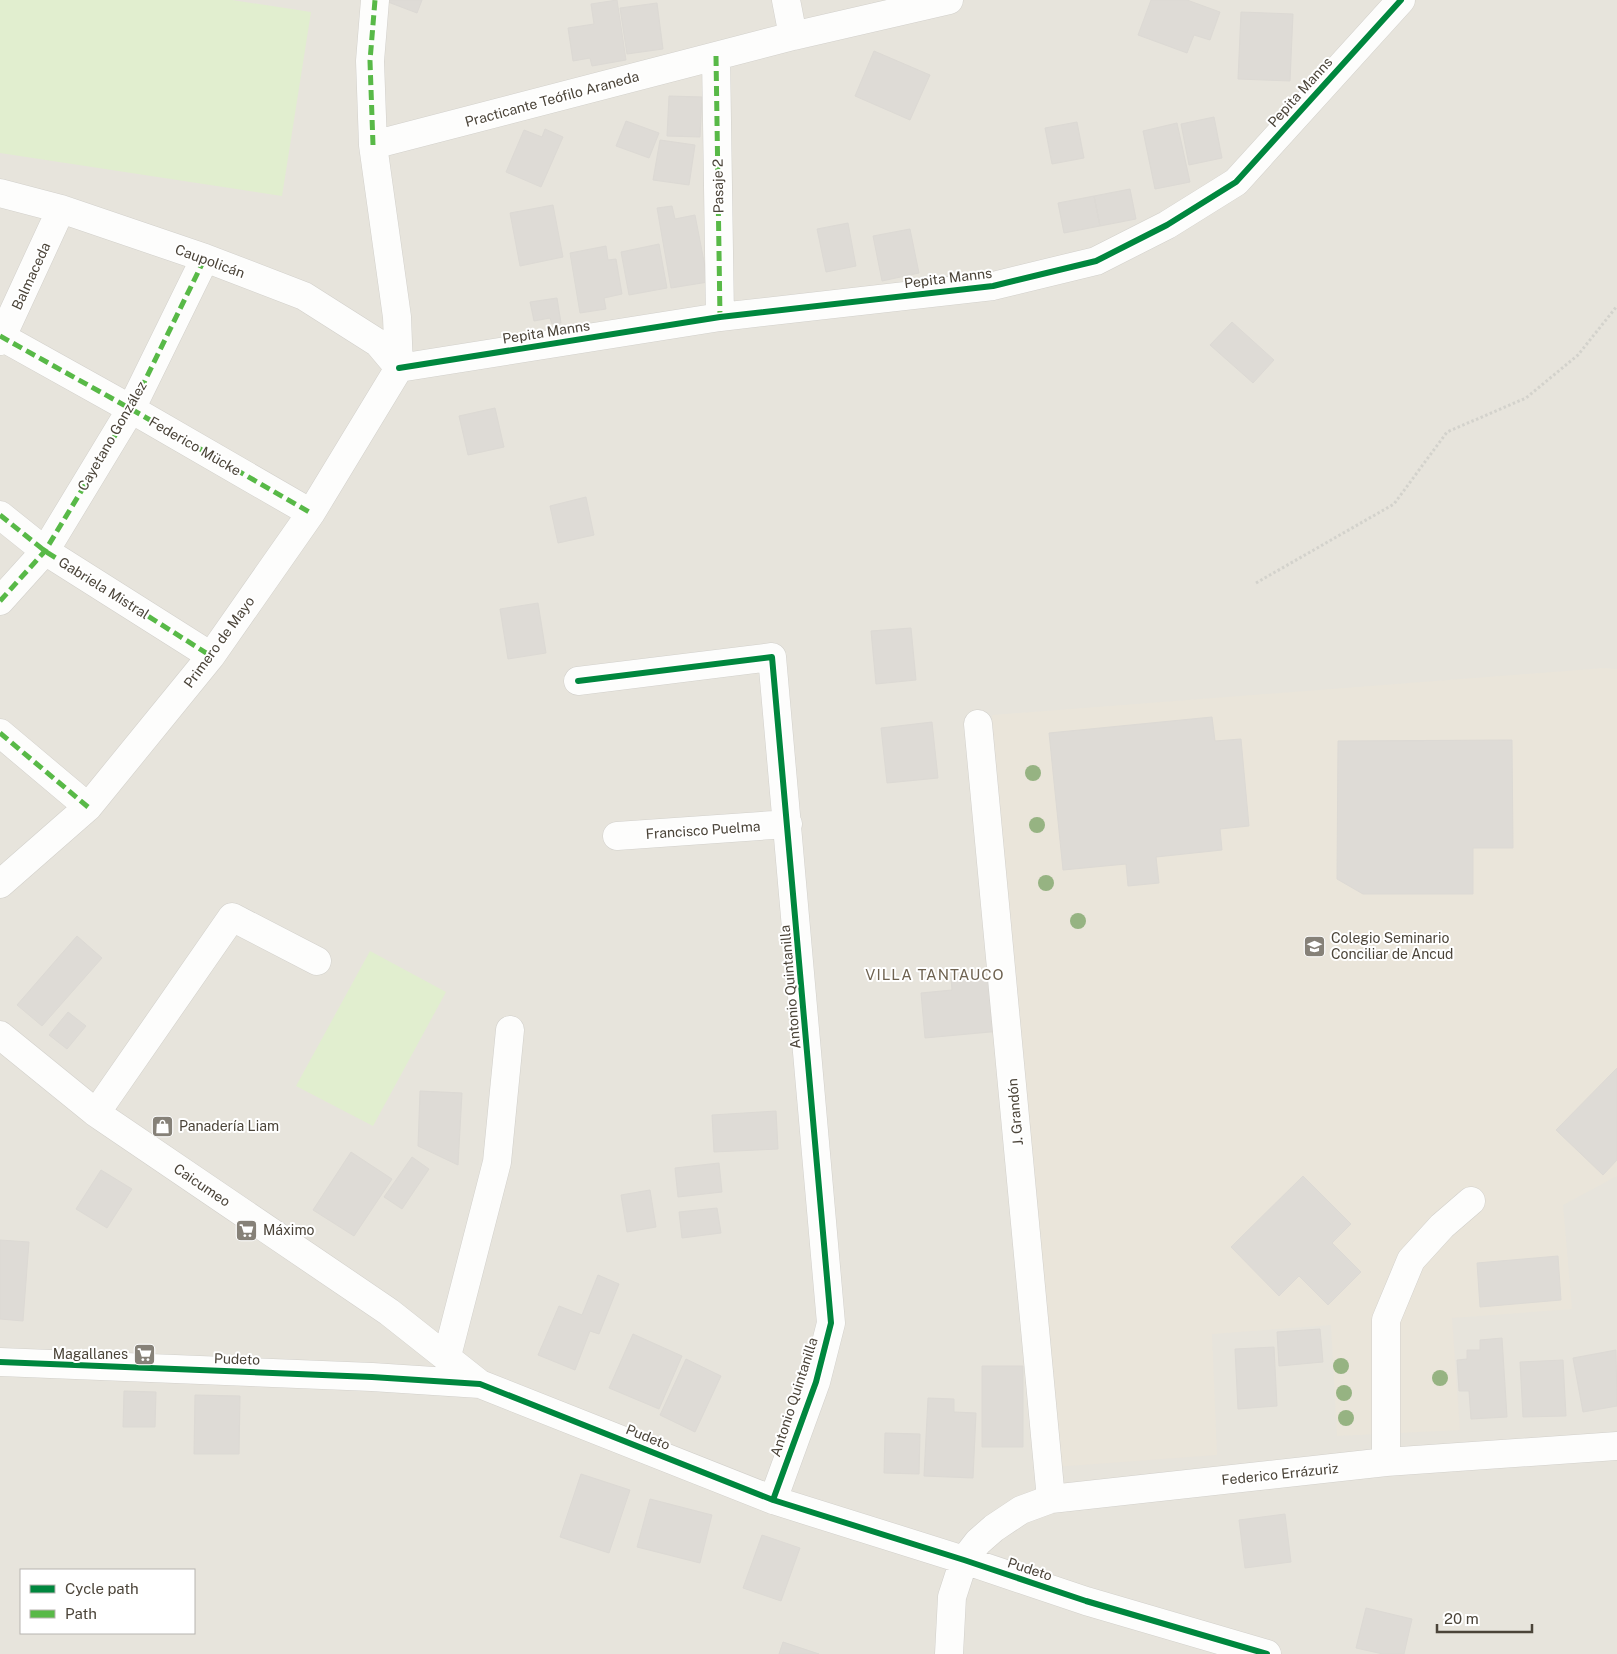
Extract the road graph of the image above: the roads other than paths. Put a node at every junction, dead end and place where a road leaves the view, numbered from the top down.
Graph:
1 (375, 0) edge
2 (786, 0) edge
3 (949, 0) edge
4 (1401, 0) edge
5 (793, 36) junction
6 (716, 56) junction
7 (373, 145) junction
8 (0, 193) edge
9 (61, 210) junction
10 (204, 258) junction
11 (720, 317) junction
12 (1, 338) edge
13 (399, 368) junction
14 (131, 409) junction
15 (311, 513) junction
16 (0, 515) edge
17 (45, 551) junction
18 (0, 601) edge
19 (211, 656) junction
20 (578, 681) dead end
21 (978, 724) dead end
22 (0, 733) edge
23 (88, 807) junction
24 (788, 824) junction
25 (617, 836) dead end
26 (0, 884) edge
27 (317, 961) dead end
28 (510, 1030) dead end
29 (0, 1035) edge
30 (96, 1113) junction
31 (1471, 1200) dead end
32 (447, 1356) junction
33 (0, 1362) edge
34 (480, 1384) junction
35 (1617, 1446) edge
36 (1386, 1462) junction
37 (773, 1500) junction
38 (1051, 1500) junction
39 (964, 1560) junction
40 (949, 1654) edge
41 (1267, 1654) edge

1 - 7 street
2 - 5 street
3 - 5 street, Practicante Teófilo Araneda
4 - 11 street, Pepita Manns
5 - 6 street, Practicante Teófilo Araneda
6 - 7 street, Practicante Teófilo Araneda
6 - 11 street, Pasaje 2
7 - 13 street
8 - 9 street, Caupolicán
9 - 10 street, Caupolicán
9 - 12 street, Balmaceda
10 - 13 street, Caupolicán
10 - 14 street, Cayetano González
11 - 13 street, Pepita Manns
12 - 14 street, Federico Mücke
13 - 15 street, Primero de Mayo
14 - 15 street, Federico Mücke
14 - 17 street, Cayetano González
15 - 19 street, Primero de Mayo
16 - 17 street, Gabriela Mistral
17 - 18 street, Cayetano González
17 - 19 street, Gabriela Mistral
19 - 23 street, Primero de Mayo
20 - 24 street, Antonio Quintanilla
21 - 38 street, J. Grandón
22 - 23 street
23 - 26 street, Primero de Mayo
24 - 25 street, Francisco Puelma
24 - 37 street, Antonio Quintanilla
27 - 30 street
28 - 32 street
29 - 30 street, Caicumeo
30 - 32 street, Caicumeo
31 - 36 street
32 - 34 street, Caicumeo
33 - 34 street, Pudeto
34 - 37 street, Pudeto
35 - 36 street, Federico Errázuriz
36 - 38 street, Federico Errázuriz
37 - 39 street, Pudeto
38 - 39 street, Federico Errázuriz
39 - 40 street
39 - 41 street, Pudeto

